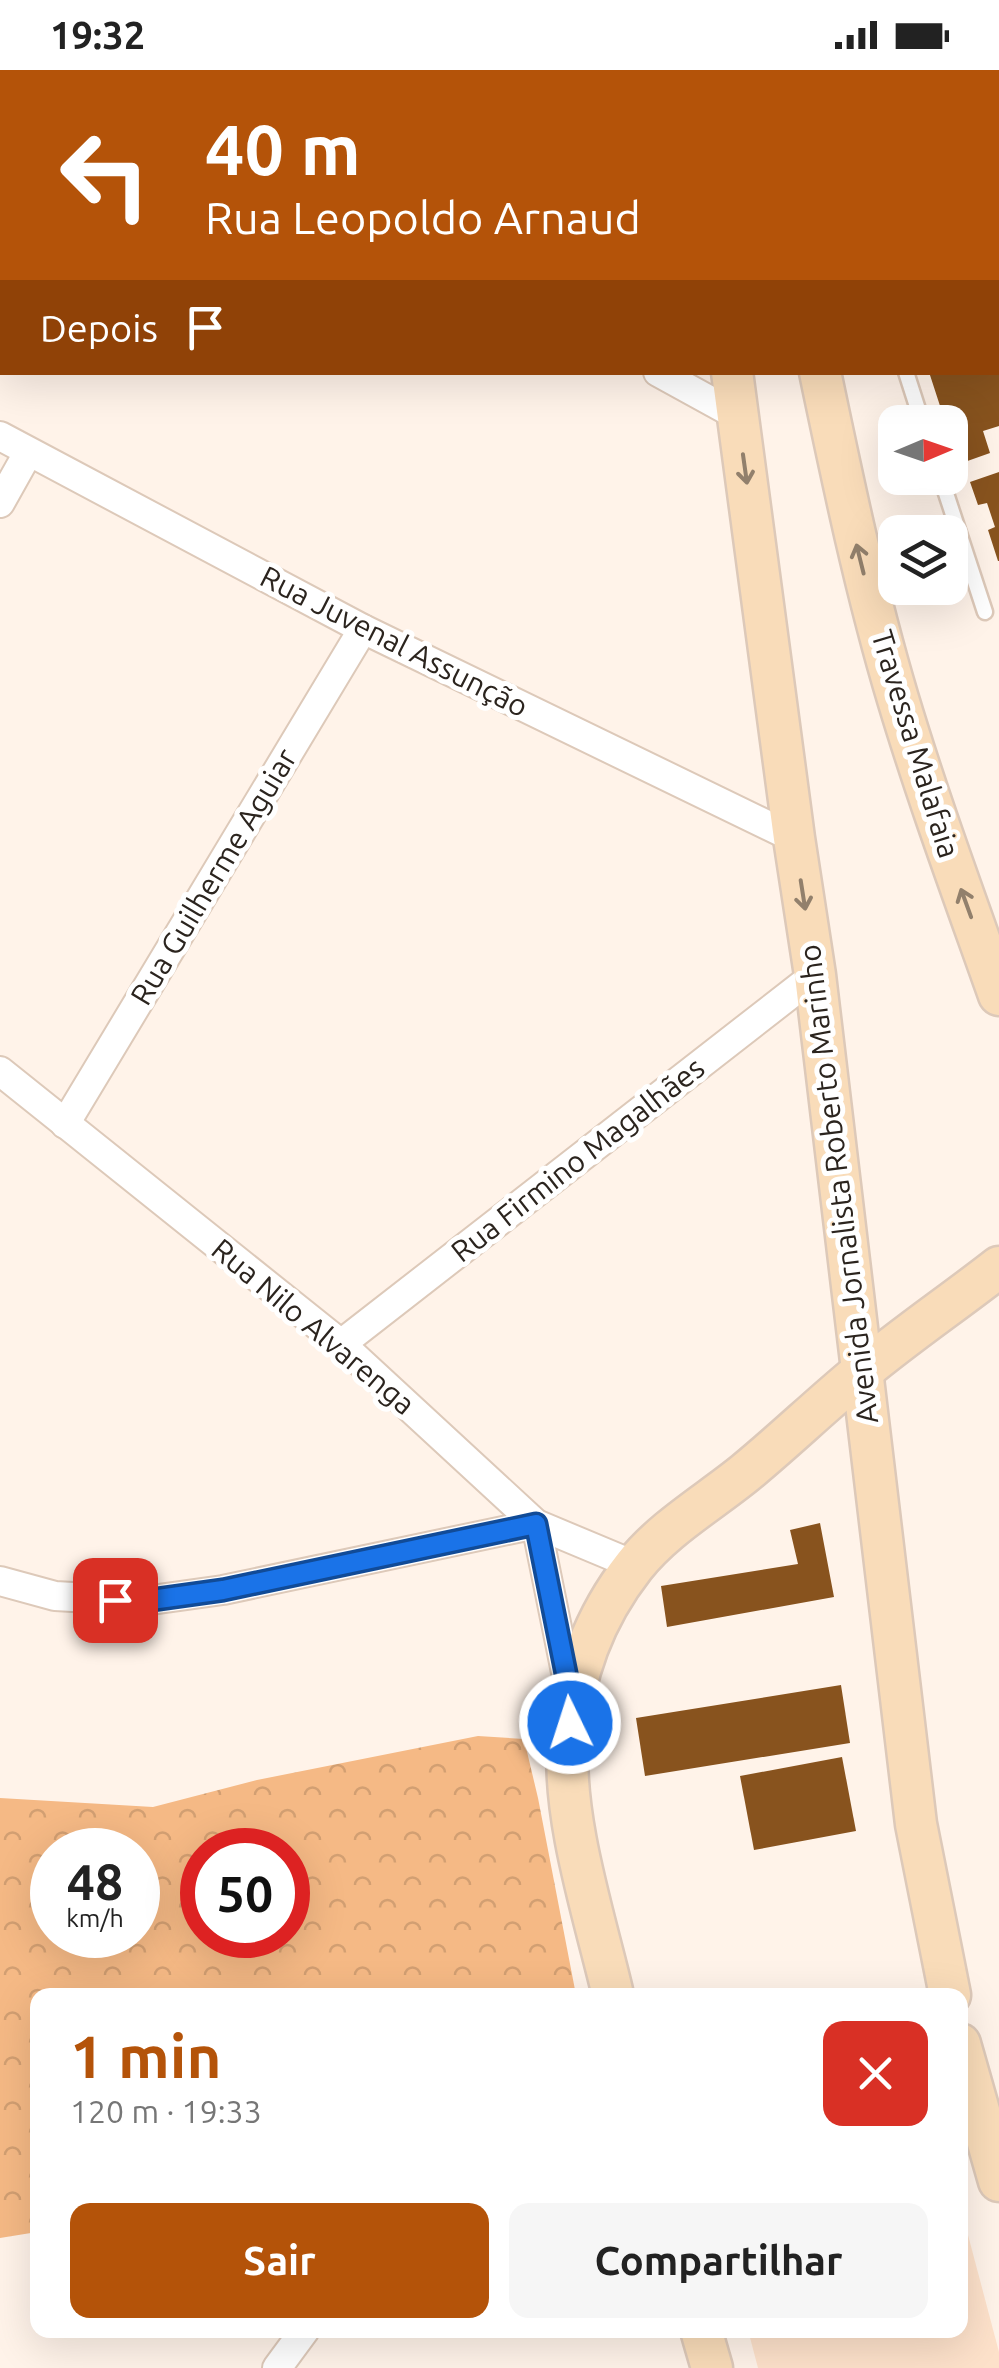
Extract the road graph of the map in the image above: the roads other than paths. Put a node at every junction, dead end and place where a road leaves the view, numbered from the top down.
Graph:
1 (663, 375) edge
2 (732, 375) edge
3 (821, 375) edge
4 (907, 375) edge
5 (917, 405) edge
6 (738, 416) junction
7 (0, 436) edge
8 (28, 453) junction
9 (946, 495) edge
10 (0, 502) edge
11 (985, 612) dead end
12 (363, 629) junction
13 (794, 838) junction
14 (815, 975) junction
15 (999, 994) edge
16 (0, 1072) edge
17 (65, 1124) junction
18 (999, 1267) edge
19 (340, 1344) junction
20 (861, 1372) junction
21 (536, 1524) junction
22 (634, 1565) junction
23 (0, 1581) edge
24 (572, 1703) junction
25 (611, 1988) edge
26 (949, 1988) edge
27 (968, 2072) edge
28 (999, 2181) edge
29 (300, 2338) edge
30 (703, 2338) edge
31 (277, 2368) edge
32 (712, 2368) edge

1 - 6 street
2 - 6 main road, Avenida Jornalista Roberto Marinho
15 -> 3 main road, Travessa Malafaia
4 - 5 lane
6 -> 13 main road, Avenida Jornalista Roberto Marinho
7 - 8 street, Rua Juvenal Assunção
8 - 10 street
8 - 12 street, Rua Juvenal Assunção
9 - 11 lane
12 - 13 street, Rua Juvenal Assunção
12 - 17 street, Rua Guilherme Aguiar
13 -> 14 main road, Avenida Jornalista Roberto Marinho
14 - 19 street, Rua Firmino Magalhães
14 - 20 main road, Avenida Jornalista Roberto Marinho
16 - 17 street, Rua Nilo Alvarenga
17 - 19 street, Rua Nilo Alvarenga
18 - 20 main road
19 - 21 street, Rua Nilo Alvarenga
20 - 22 main road
20 - 26 main road, Avenida Jornalista Roberto Marinho
21 - 22 street, Rua Nilo Alvarenga
21 - 23 street
21 - 24 street
22 - 24 main road
24 - 25 main road
27 - 28 main road
29 - 31 street
30 - 32 main road

